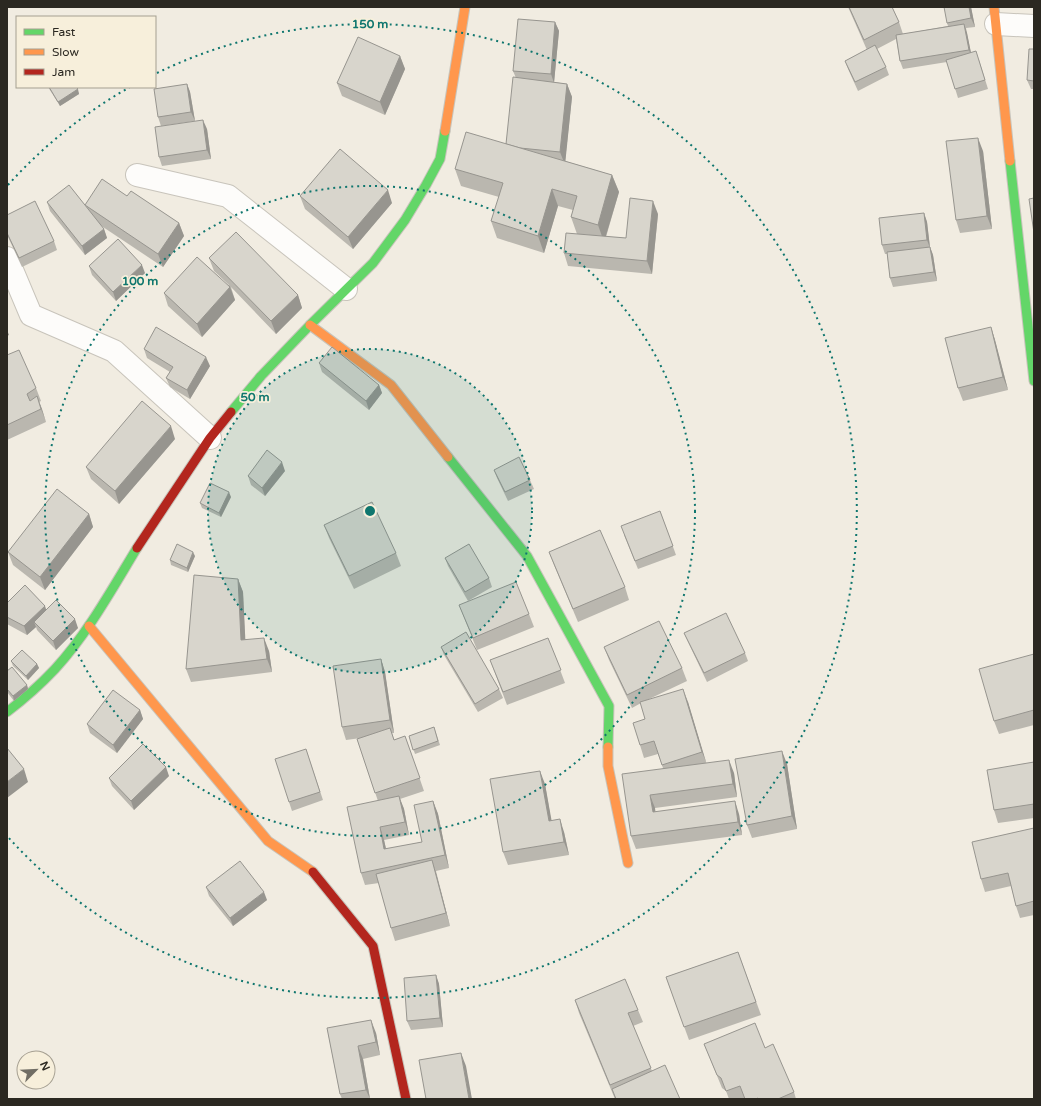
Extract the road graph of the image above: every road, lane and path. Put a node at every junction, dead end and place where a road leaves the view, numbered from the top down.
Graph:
1 (465, 7) edge
2 (995, 15) edge
3 (1034, 26) edge
4 (137, 175) dead end
5 (7, 258) edge
6 (346, 290) junction
7 (310, 325) junction
8 (1034, 380) edge
9 (210, 438) junction
10 (90, 626) junction
11 (7, 712) edge
12 (628, 863) dead end
13 (406, 1099) edge

1 - 6 street
2 - 3 street
2 - 8 street
4 - 6 street
5 - 9 street
6 - 7 street
7 - 9 street
7 - 12 street
9 - 10 street
10 - 11 street
10 - 13 street

